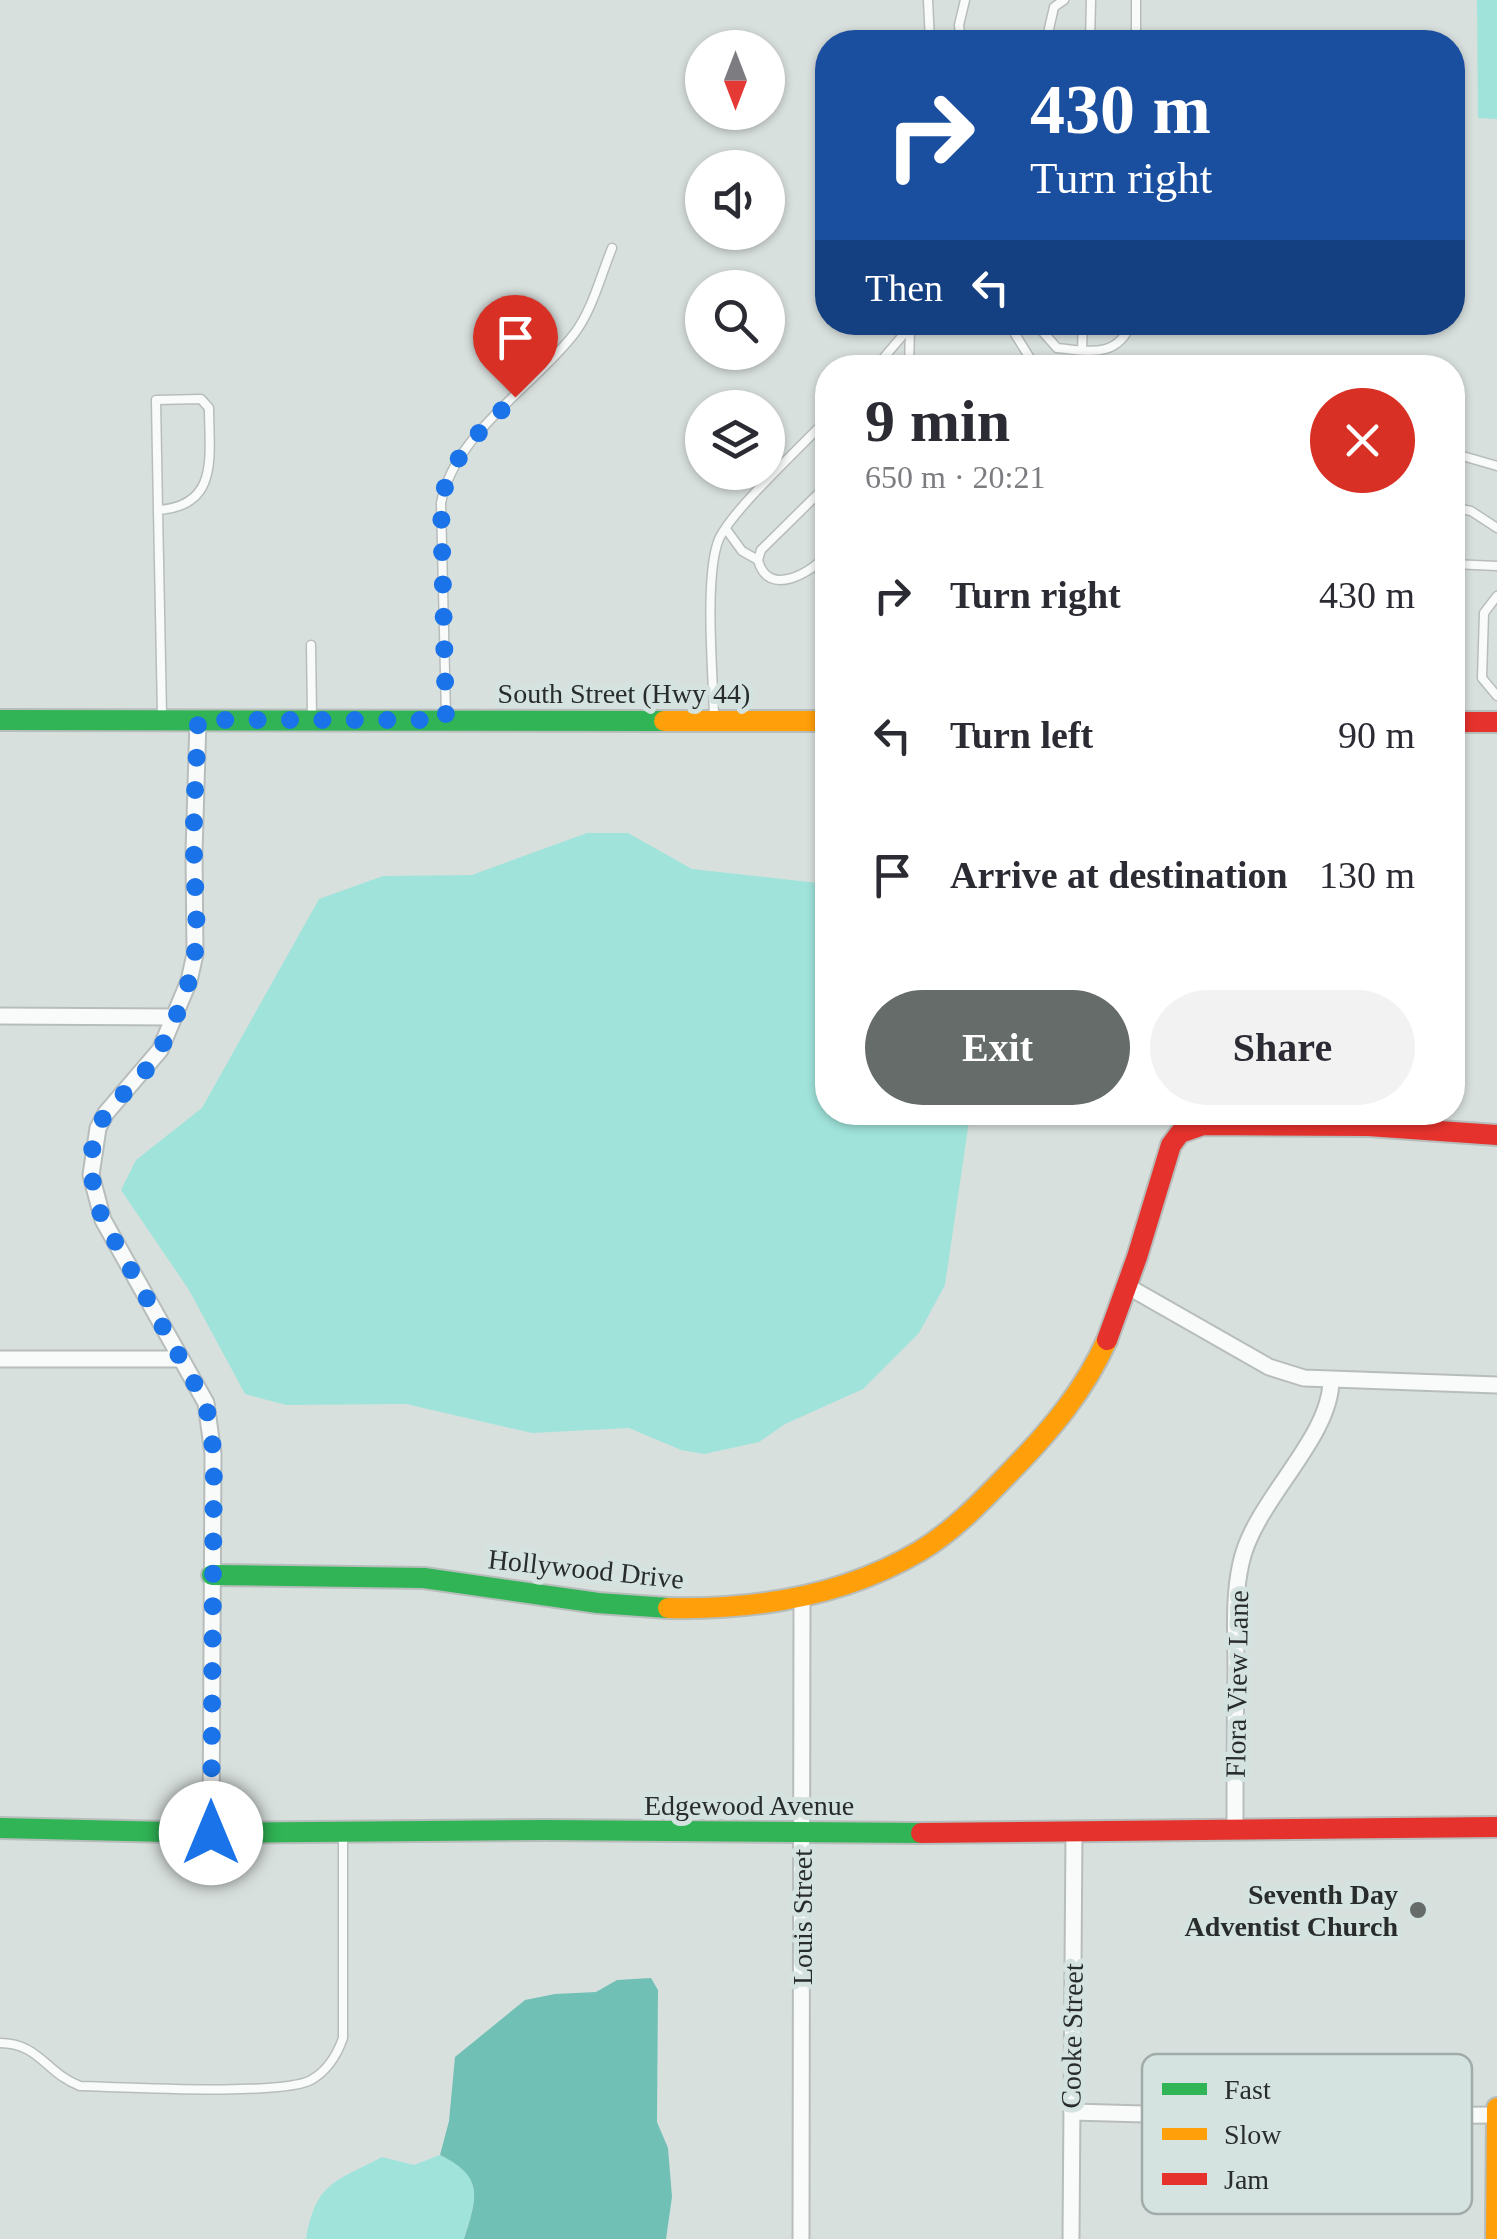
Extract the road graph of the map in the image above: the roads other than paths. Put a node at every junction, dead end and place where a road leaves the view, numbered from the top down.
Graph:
1 (928, 0) edge
2 (965, 0) edge
3 (1064, 0) edge
4 (1091, 0) edge
5 (1136, 0) edge
6 (929, 30) edge
7 (960, 30) edge
8 (1049, 30) edge
9 (1090, 30) edge
10 (1136, 30) edge
11 (612, 248) dead end
12 (903, 335) edge
13 (1046, 335) edge
14 (1083, 335) edge
15 (1127, 335) edge
16 (1082, 350) junction
17 (886, 355) edge
18 (815, 432) edge
19 (1465, 457) edge
20 (1497, 466) edge
21 (815, 497) edge
22 (158, 510) junction
23 (1465, 510) edge
24 (1497, 528) edge
25 (726, 529) junction
26 (758, 560) junction
27 (1465, 565) edge
28 (1497, 566) edge
29 (815, 569) edge
30 (1497, 596) edge
31 (311, 645) dead end
32 (1497, 696) edge
33 (0, 720) edge
34 (162, 720) junction
35 (198, 720) junction
36 (312, 720) junction
37 (446, 720) junction
38 (714, 721) junction
39 (815, 721) edge
40 (1465, 722) edge
41 (1497, 722) edge
42 (0, 1016) edge
43 (174, 1017) junction
44 (1203, 1125) edge
45 (1323, 1125) edge
46 (1497, 1134) edge
47 (1127, 1286) junction
48 (0, 1359) edge
49 (180, 1359) junction
50 (1331, 1380) junction
51 (1497, 1385) edge
52 (212, 1575) junction
53 (802, 1596) junction
54 (1497, 1827) edge
55 (0, 1828) edge
56 (1235, 1830) junction
57 (343, 1832) junction
58 (1074, 1832) junction
59 (211, 1833) junction
60 (803, 1834) junction
61 (0, 2043) edge
62 (1497, 2111) edge
63 (1072, 2112) junction
64 (1472, 2112) edge
65 (1142, 2114) edge
66 (801, 2239) edge
67 (1071, 2239) edge
68 (1496, 2239) edge

1 - 6 lane
2 - 7 lane
3 - 8 lane
4 - 9 lane
5 - 10 lane
11 - 37 lane
12 - 17 lane
13 - 16 lane
14 - 16 lane
15 - 16 lane
18 - 25 lane
19 - 20 lane
21 - 26 lane
22 - 22 lane
22 - 34 lane
23 - 24 lane
25 - 26 lane
25 - 38 lane
26 - 29 lane
27 - 28 lane
30 - 32 lane
31 - 36 lane
33 - 34 street, South Street (Hwy 44)
34 - 35 street, South Street (Hwy 44)
35 - 36 street, South Street (Hwy 44)
35 - 43 street
36 - 37 street, South Street (Hwy 44)
37 - 38 street, South Street (Hwy 44)
38 - 39 street, South Street (Hwy 44)
40 - 41 street
42 - 43 street
43 - 49 street
44 - 47 street, Hollywood Drive
45 - 46 street, Hollywood Drive
47 - 50 street
47 - 53 street, Hollywood Drive
48 - 49 street
49 - 52 street
50 - 51 street
50 - 56 street, Flora View Lane
52 - 53 street, Hollywood Drive
52 - 59 street
53 - 60 street, Louis Street
54 - 56 street, Edgewood Avenue
55 - 59 street, Edgewood Avenue
56 - 58 street, Edgewood Avenue
57 - 59 street, Edgewood Avenue
57 - 60 street, Edgewood Avenue
57 - 61 lane
58 - 60 street, Edgewood Avenue
58 - 63 street, Cooke Street
60 - 66 street, Louis Street
62 - 64 street
62 - 68 street
63 - 65 street
63 - 67 street, Cooke Street

